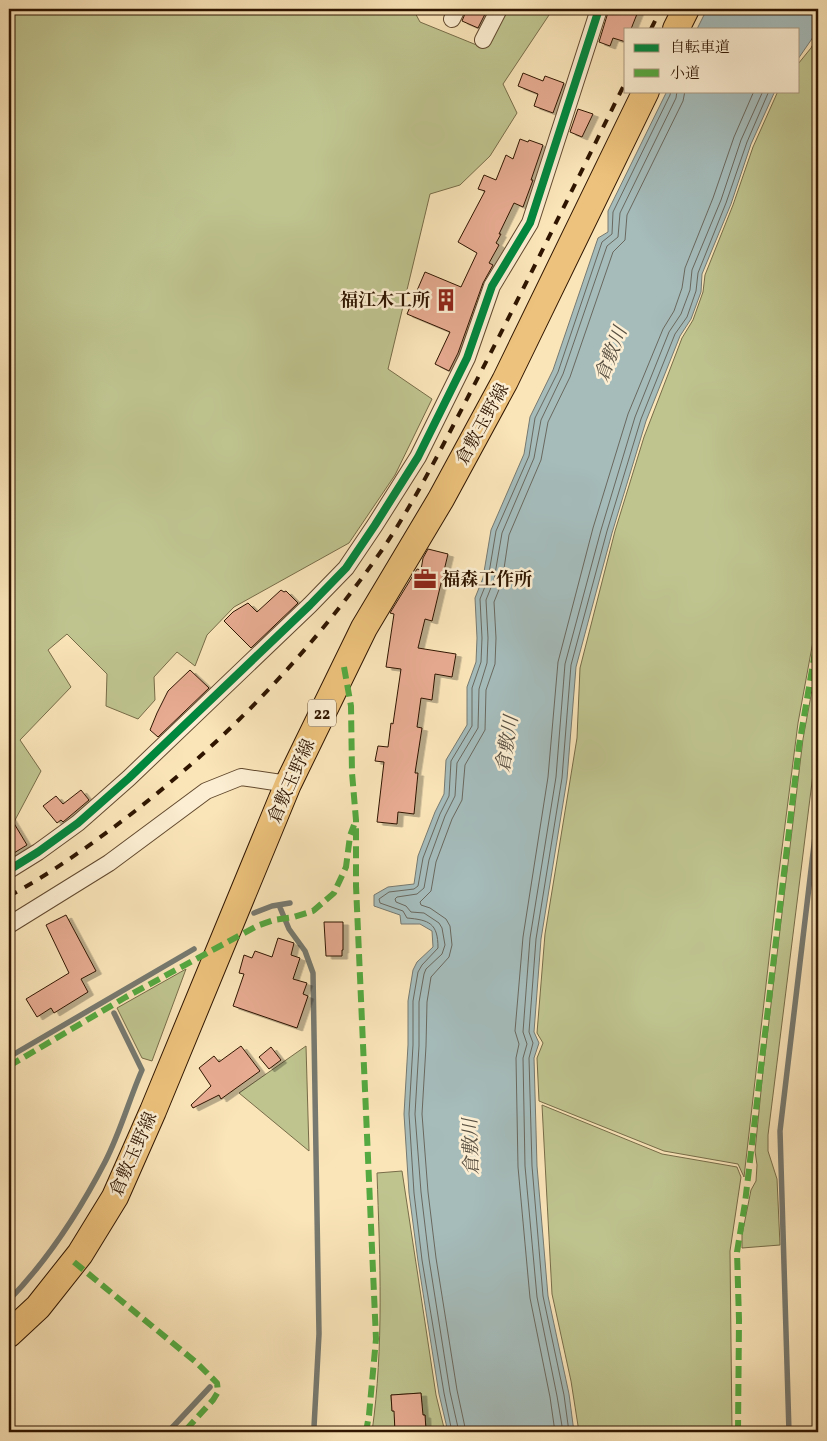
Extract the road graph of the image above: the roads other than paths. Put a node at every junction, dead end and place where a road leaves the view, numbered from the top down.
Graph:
1 (499, 9) edge
2 (599, 9) edge
3 (686, 9) edge
4 (676, 28) edge
5 (483, 40) dead end
6 (646, 92) edge
7 (288, 784) junction
8 (9, 870) edge
9 (9, 925) edge
10 (9, 1334) edge

1 - 5 street
2 - 8 street
3 - 4 main road
6 - 7 main road, 倉敷玉野線 / 22
7 - 9 street
7 - 10 main road, 倉敷玉野線 / 22

